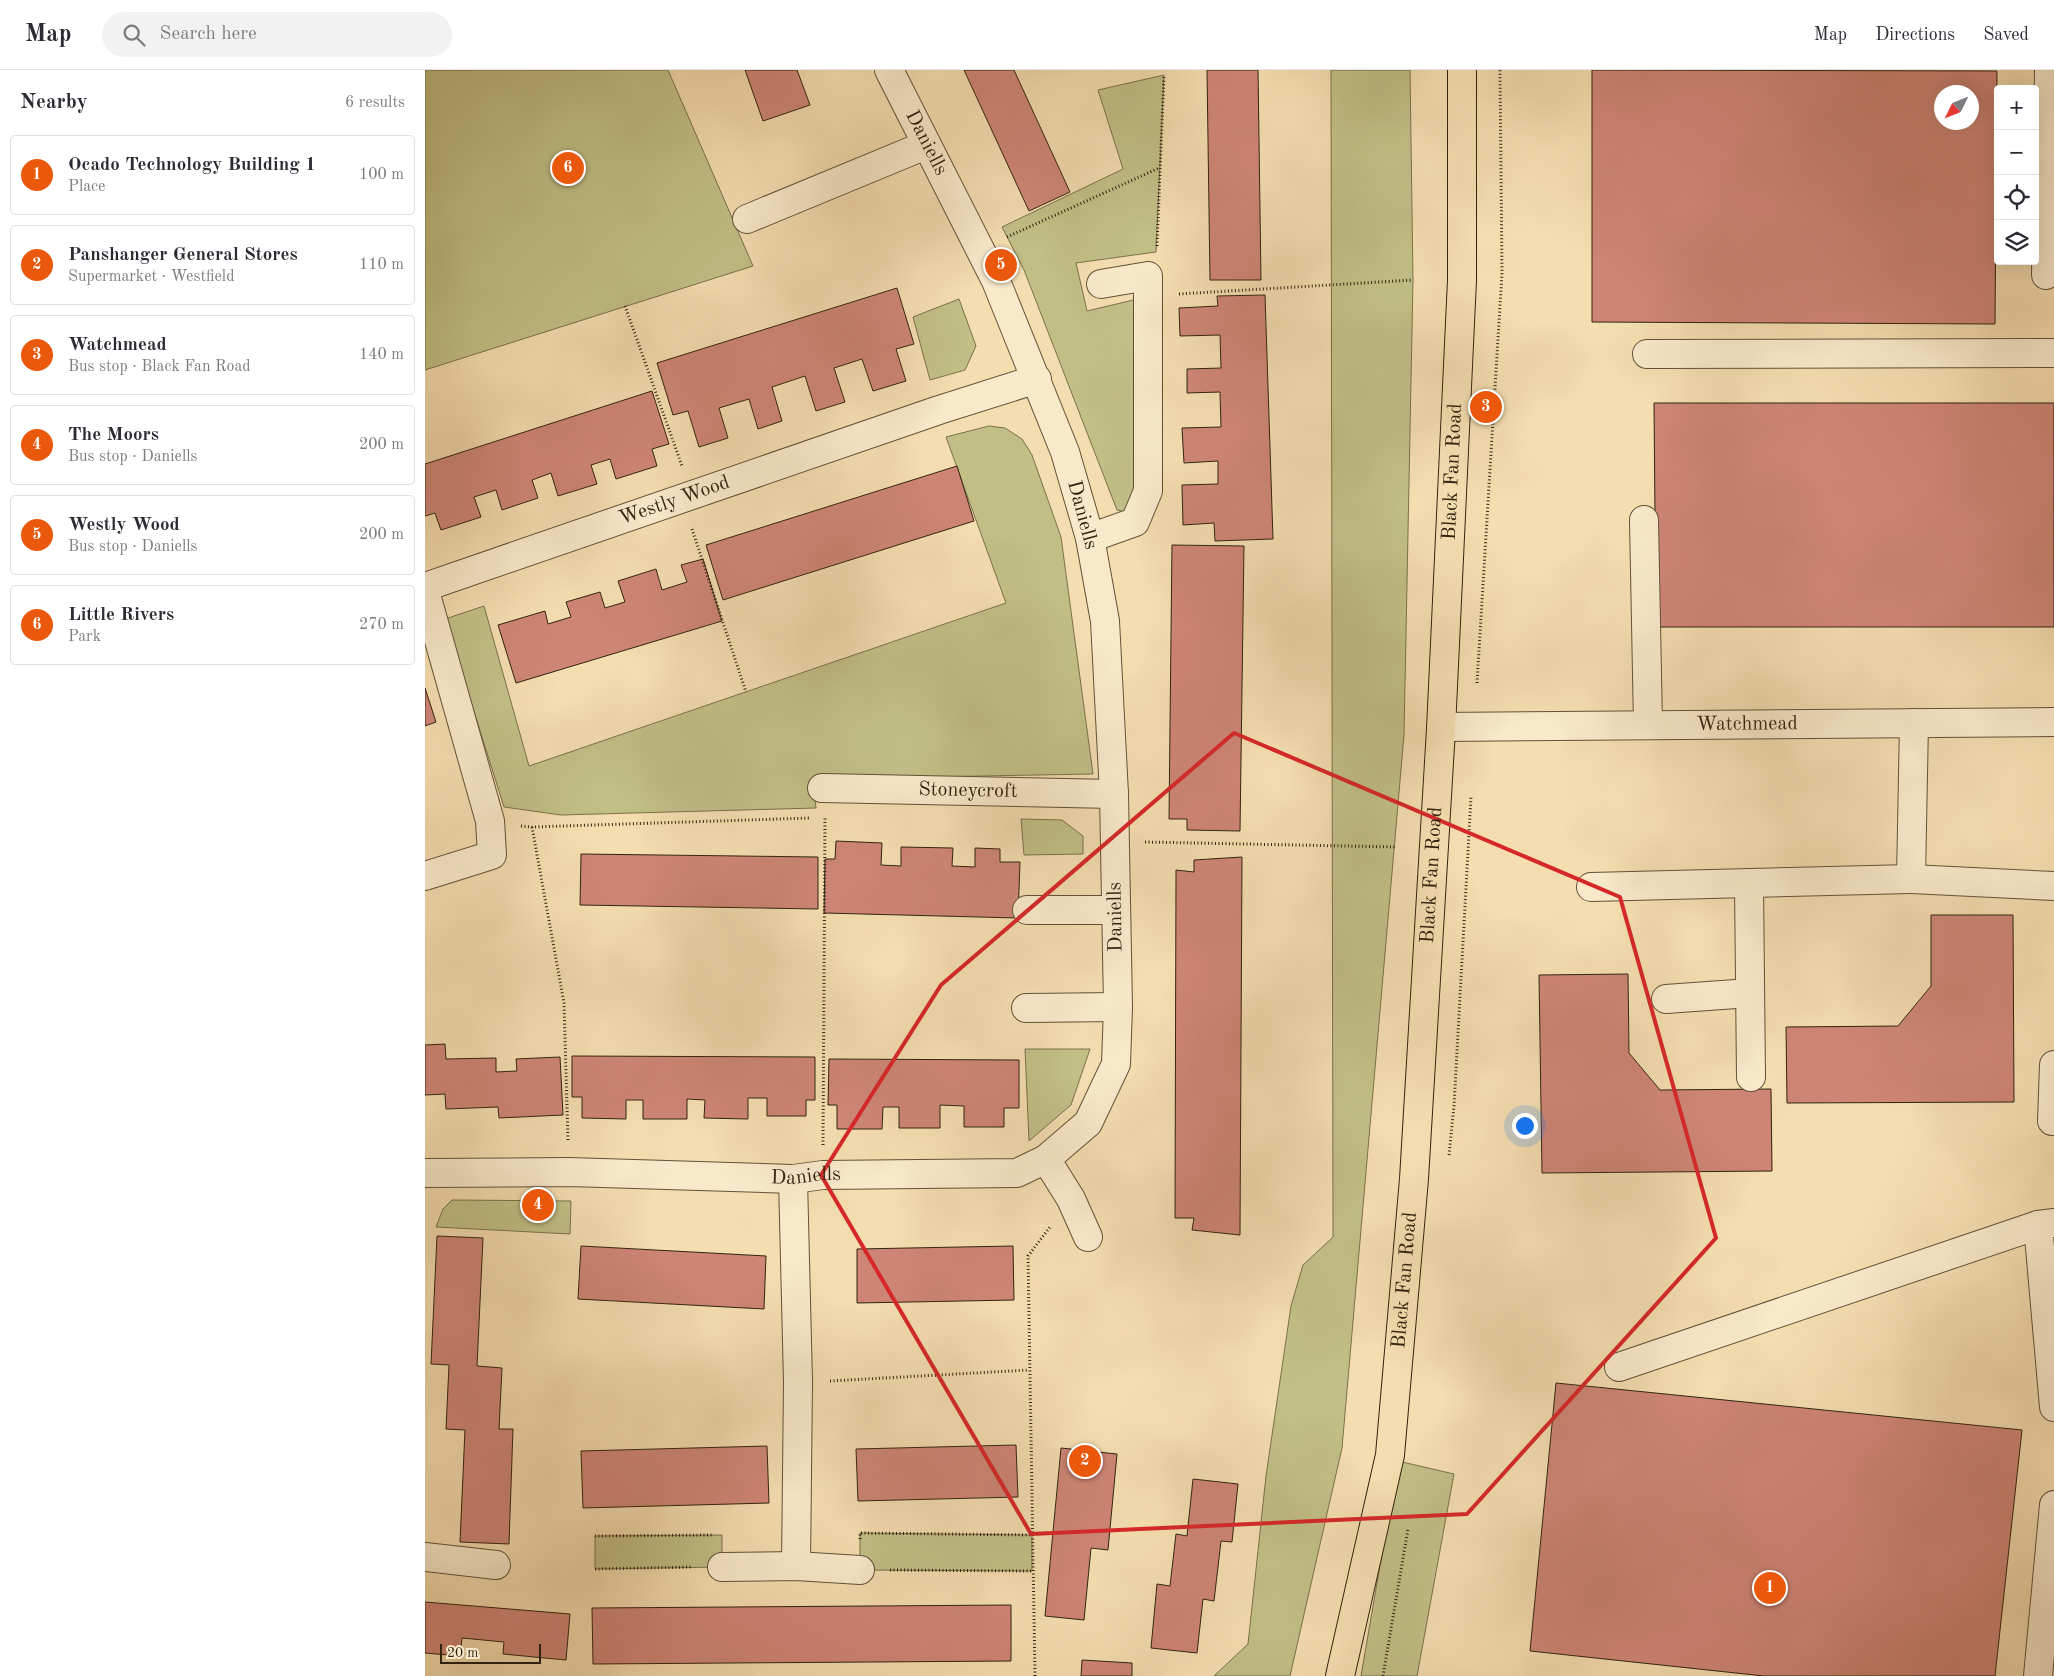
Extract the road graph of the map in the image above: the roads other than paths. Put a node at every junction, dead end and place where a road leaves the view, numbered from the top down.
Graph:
1 (889, 70) edge
2 (1462, 70) edge
3 (2049, 70) edge
4 (927, 145) junction
5 (747, 219) dead end
6 (2046, 275) dead end
7 (1101, 284) dead end
8 (2054, 353) edge
9 (1647, 354) dead end
10 (1037, 379) junction
11 (1644, 520) dead end
12 (1090, 538) junction
13 (425, 587) edge
14 (425, 591) edge
15 (2054, 722) edge
16 (1914, 723) junction
17 (1648, 725) junction
18 (1441, 726) junction
19 (822, 788) dead end
20 (1114, 794) junction
21 (425, 876) edge
22 (1911, 879) junction
23 (1749, 883) junction
24 (2054, 886) edge
25 (1591, 887) dead end
26 (1027, 910) dead end
27 (1116, 910) junction
28 (1750, 993) junction
29 (1666, 999) dead end
30 (1118, 1007) junction
31 (1026, 1008) dead end
32 (2054, 1065) edge
33 (1751, 1077) dead end
34 (2052, 1121) dead end
35 (1046, 1158) junction
36 (425, 1173) edge
37 (793, 1179) junction
38 (2046, 1224) edge
39 (1088, 1237) dead end
40 (1619, 1367) dead end
41 (2054, 1406) edge
42 (2054, 1505) edge
43 (425, 1557) edge
44 (496, 1565) dead end
45 (796, 1566) junction
46 (722, 1567) road end
47 (860, 1570) road end
48 (1340, 1676) edge
49 (2037, 1676) edge

1 - 4 street, Daniells
2 - 18 main road, Black Fan Road
3 - 6 street
4 - 5 street
4 - 10 street, Daniells
7 - 12 street
8 - 9 street
10 - 12 street, Daniells
10 - 13 street, Westly Wood
11 - 17 street
12 - 20 street, Daniells
14 - 21 street
15 - 16 street, Watchmead
16 - 17 street, Watchmead
16 - 22 street
17 - 18 street, Watchmead
18 - 48 main road, Black Fan Road
19 - 20 street, Stoneycroft
20 - 27 street, Daniells
22 - 23 street
22 - 24 street
23 - 25 street
23 - 28 street
26 - 27 street
27 - 30 street, Daniells
28 - 29 street
28 - 33 street
30 - 31 street
30 - 35 street, Daniells
32 - 34 street
35 - 37 street, Daniells
35 - 39 street
36 - 37 street, Daniells
37 - 45 street
38 - 40 street
38 - 41 street
42 - 49 street
43 - 44 street
45 - 46 street
45 - 47 street

